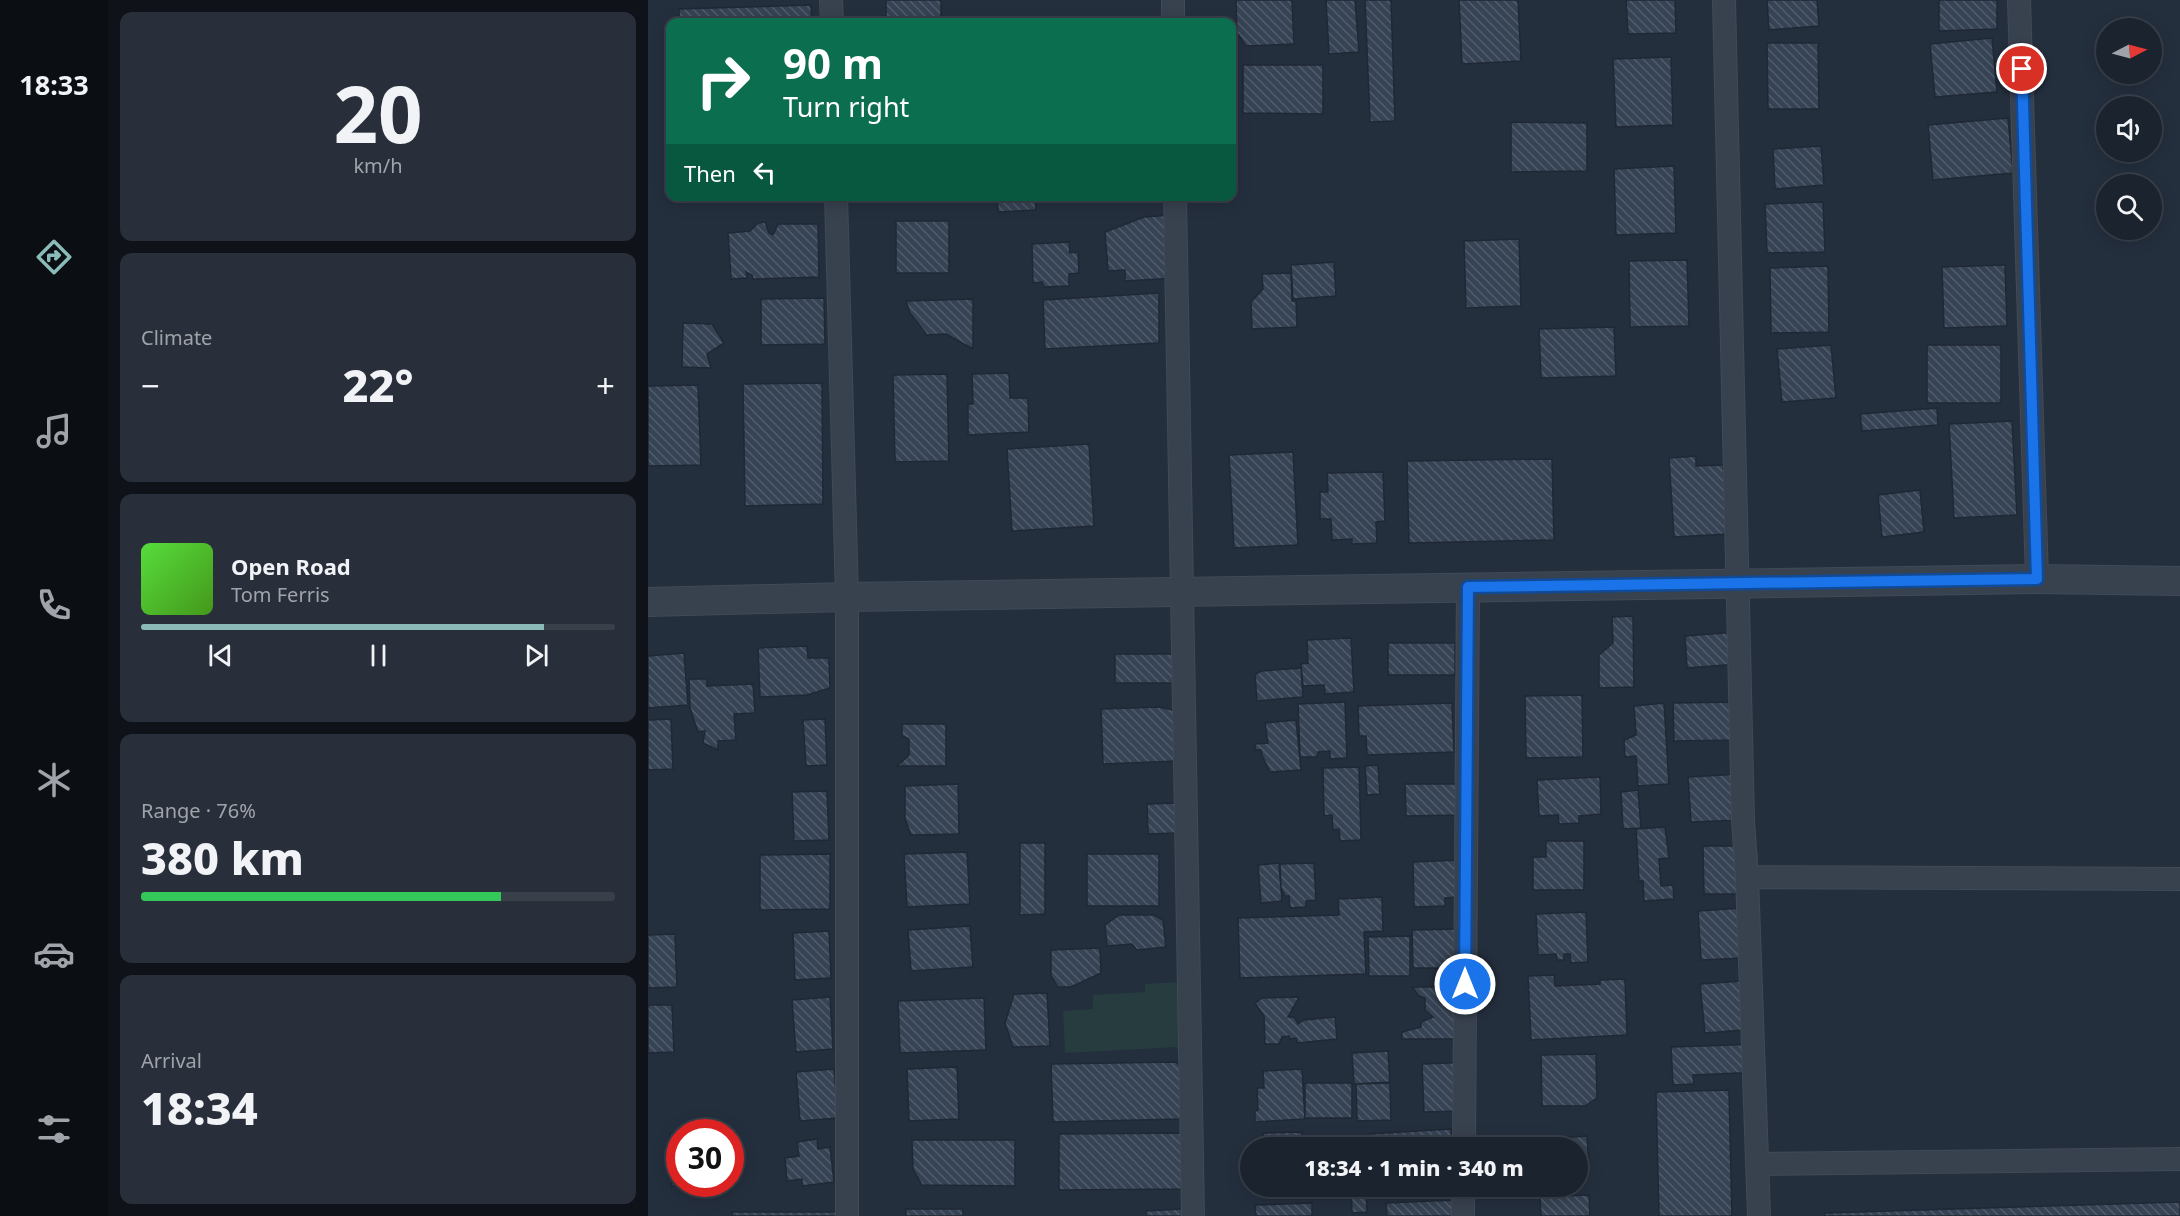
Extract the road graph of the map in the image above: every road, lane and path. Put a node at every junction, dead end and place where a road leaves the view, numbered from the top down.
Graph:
1 (831, 0) edge
2 (1173, 0) edge
3 (1724, 0) edge
4 (2019, 0) edge
5 (832, 18) edge
6 (1173, 18) edge
7 (836, 201) edge
8 (1175, 201) edge
9 (2037, 579) junction
10 (2180, 581) edge
11 (1737, 583) junction
12 (1468, 587) junction
13 (1181, 592) junction
14 (847, 597) junction
15 (648, 602) edge
16 (1748, 877) junction
17 (2180, 879) edge
18 (1464, 1137) edge
19 (2180, 1159) edge
20 (1757, 1164) junction
21 (1463, 1197) edge
22 (847, 1216) edge
23 (1193, 1216) edge
24 (1463, 1216) edge
25 (1759, 1216) edge

1 - 5 street
2 - 6 street
3 - 11 street
4 - 9 street
7 - 14 street
8 - 13 street
9 - 10 street
9 - 11 street
11 - 12 street
11 - 16 street
12 - 13 street
12 - 18 street
13 - 14 street
13 - 23 street
14 - 15 street
14 - 22 street
16 - 17 street
16 - 20 street
19 - 20 street
20 - 25 street
21 - 24 street

